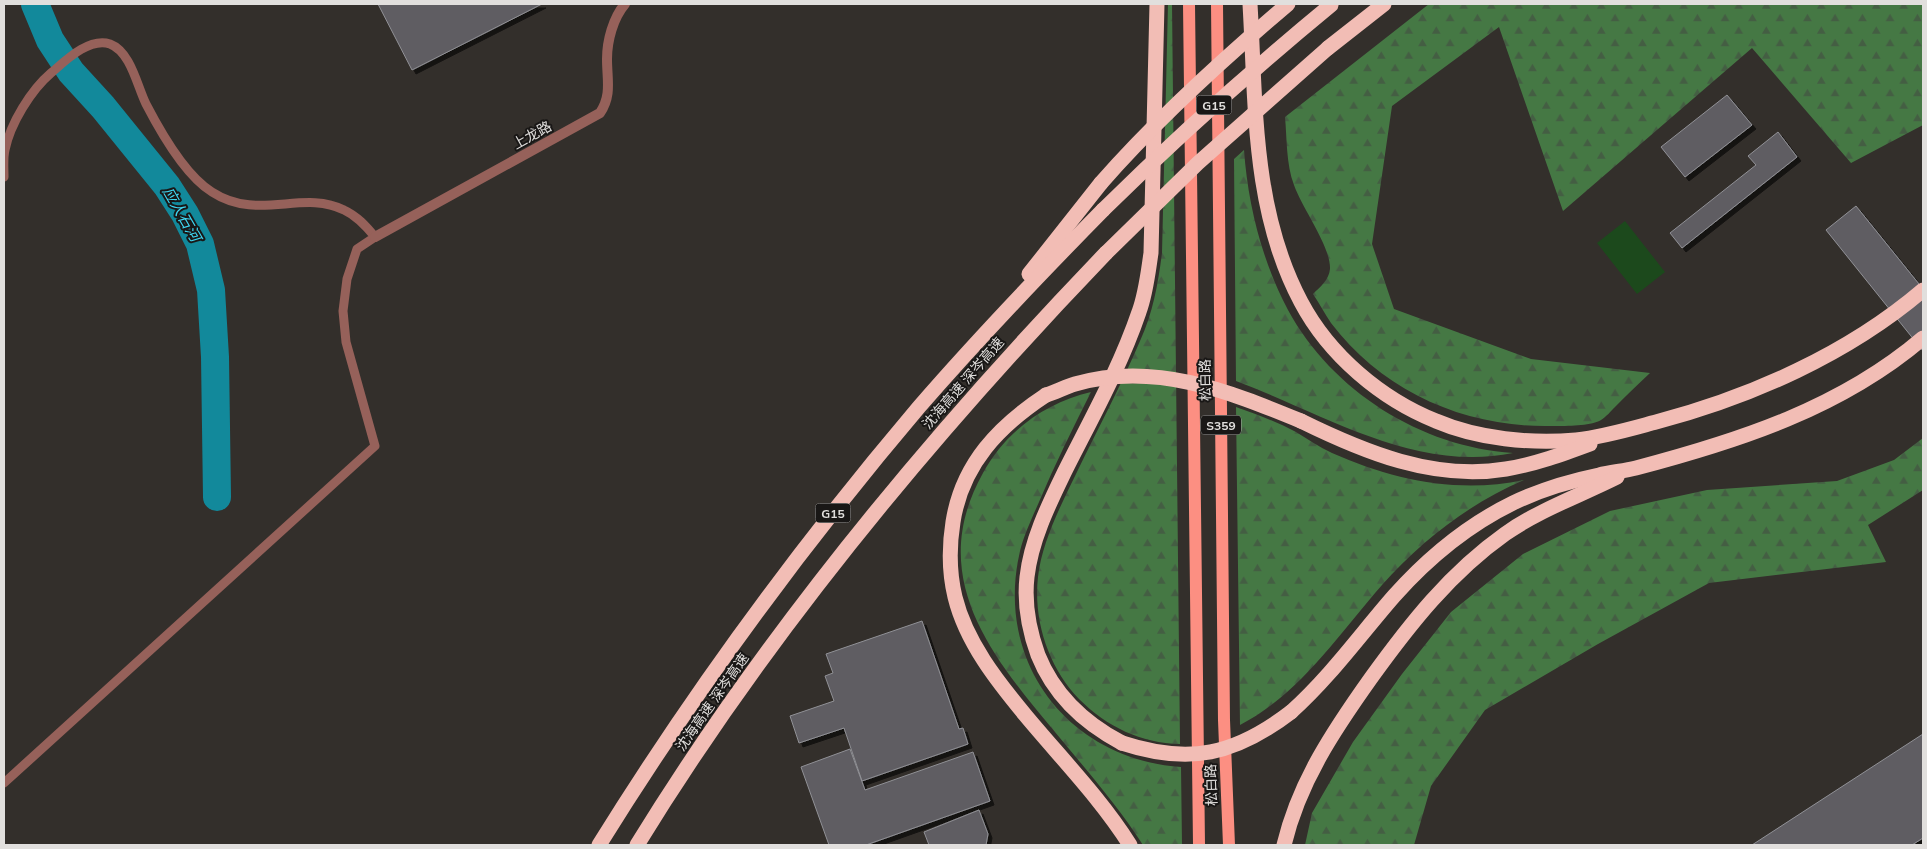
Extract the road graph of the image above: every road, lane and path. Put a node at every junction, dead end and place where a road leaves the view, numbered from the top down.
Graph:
1 (625, 4) edge
2 (1156, 4) edge
3 (1189, 4) edge
4 (1217, 4) edge
5 (1250, 4) edge
6 (1288, 4) edge
7 (1331, 4) edge
8 (1384, 4) edge
9 (4, 177) edge
10 (376, 237) junction
11 (1923, 290) edge
12 (982, 337) junction
13 (1923, 338) edge
14 (1622, 432) junction
15 (1634, 469) junction
16 (4, 783) edge
17 (599, 845) edge
18 (637, 845) edge
19 (1130, 845) edge
20 (1199, 845) edge
21 (1229, 845) edge
22 (1284, 845) edge

1 - 10 street, 上龙路
2 - 15 highway, bridge
3 - 20 main road, 松白路 / S359
4 - 21 main road, 松白路 / S359
5 - 14 highway
6 - 12 highway, bridge
7 - 12 highway, 沈海高速 深岑高速 / G15, bridge
8 - 18 highway, 沈海高速 深岑高速 / G15, bridge
9 - 10 lane
10 - 16 lane
11 - 14 highway
12 - 17 highway, 沈海高速 深岑高速 / G15
13 - 15 highway
14 - 19 highway, bridge
15 - 22 highway

